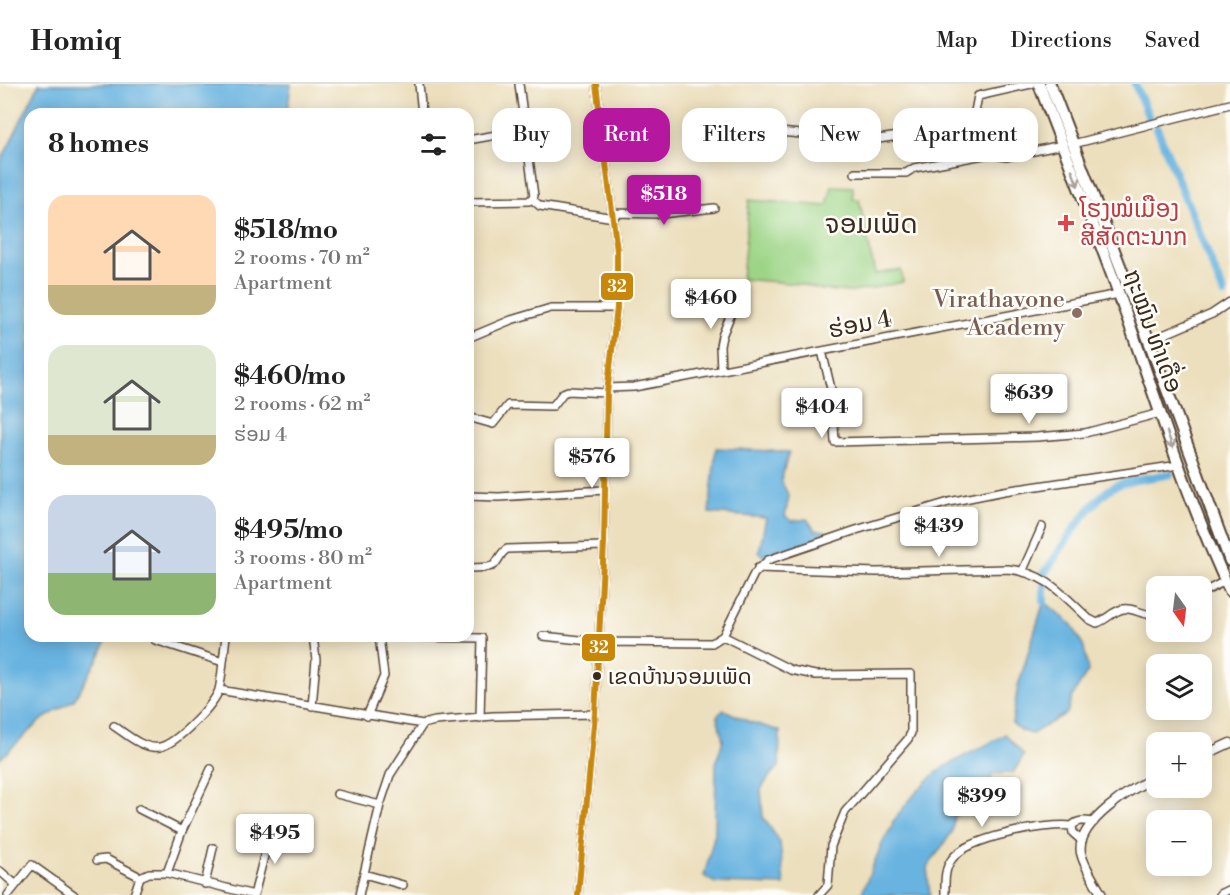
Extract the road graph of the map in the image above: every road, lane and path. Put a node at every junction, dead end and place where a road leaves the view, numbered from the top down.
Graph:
1 (419, 84) edge
2 (519, 84) edge
3 (596, 84) edge
4 (1031, 84) edge
5 (1038, 84) edge
6 (1050, 84) edge
7 (1230, 104) edge
8 (421, 108) edge
9 (522, 108) edge
10 (787, 133) edge
11 (492, 136) edge
12 (474, 139) edge
13 (1067, 145) junction
14 (529, 162) edge
15 (855, 173) dead end
16 (532, 199) junction
17 (474, 202) edge
18 (714, 207) dead end
19 (613, 216) junction
20 (1124, 293) junction
21 (738, 297) dead end
22 (1230, 302) edge
23 (617, 308) junction
24 (474, 335) edge
25 (1149, 341) junction
26 (822, 351) junction
27 (721, 370) junction
28 (607, 391) junction
29 (1160, 413) junction
30 (474, 419) edge
31 (1179, 465) junction
32 (604, 490) junction
33 (474, 496) edge
34 (1042, 527) dead end
35 (604, 546) junction
36 (1229, 558) edge
37 (474, 568) edge
38 (758, 568) junction
39 (1023, 570) junction
40 (1228, 586) edge
41 (1212, 590) edge
42 (1146, 614) edge
43 (543, 636) dead end
44 (723, 636) junction
45 (474, 638) edge
46 (161, 642) edge
47 (225, 642) edge
48 (314, 642) edge
49 (380, 642) edge
50 (599, 642) junction
51 (223, 662) junction
52 (219, 690) junction
53 (312, 706) junction
54 (595, 714) junction
55 (367, 716) junction
56 (480, 718) junction
57 (423, 724) junction
58 (114, 726) dead end
59 (1230, 743) edge
60 (1212, 751) edge
61 (211, 769) dead end
62 (1146, 782) edge
63 (337, 794) dead end
64 (380, 805) junction
65 (138, 809) dead end
66 (1094, 822) junction
67 (1072, 826) junction
68 (271, 829) dead end
69 (182, 831) junction
70 (1082, 841) junction
71 (213, 848) dead end
72 (97, 860) dead end
73 (0, 872) edge
74 (167, 873) junction
75 (364, 874) junction
76 (140, 877) junction
77 (15, 884) junction
78 (204, 884) junction
79 (403, 885) dead end
80 (1230, 889) edge
81 (1220, 894) edge
82 (8, 895) edge
83 (74, 895) edge
84 (134, 895) edge
85 (254, 895) edge
86 (359, 895) edge
87 (578, 895) edge
88 (819, 895) edge
89 (945, 895) edge
90 (1102, 895) edge

1 - 8 street
2 - 9 street
3 - 19 street
4 - 10 street
5 - 13 main road, ຖະໝົນ ທ່າເດື່ອ
6 - 13 main road, ຖະໝົນ ທ່າເດື່ອ
7 - 13 street
11 - 12 street
13 - 15 street
13 - 20 main road, ຖະໝົນ ທ່າເດື່ອ
14 - 16 street
16 - 17 street
16 - 19 street
18 - 19 street
19 - 23 street
20 - 25 main road, ຖະໝົນ ທ່າເດື່ອ
20 - 26 street, ຮ່ອມ 4
20 - 29 main road, ຖະໝົນ ທ່າເດື່ອ
21 - 27 street
22 - 25 street
23 - 24 street
23 - 28 street
25 - 36 main road, ຖະໝົນ ທ່າເດື່ອ
26 - 27 street, ຮ່ອມ 4
26 - 29 street
27 - 28 street, ຮ່ອມ 4
28 - 30 street, ຮ່ອມ 4
28 - 32 street
29 -> 31 main road, ຖະໝົນ ທ່າເດື່ອ
31 - 38 street
31 - 40 main road, ຖະໝົນ ທ່າເດື່ອ
32 - 33 street
32 - 35 street
34 - 39 street
35 - 37 street
35 - 50 street
38 - 39 street
38 - 44 street
39 - 42 street
40 - 41 street
43 - 50 street
44 - 50 street
44 - 88 street
45 - 56 street
46 - 51 street
47 - 51 street
48 - 53 street
49 - 55 street
50 - 54 street
51 - 52 street
52 - 53 street
52 - 58 street
53 - 55 street
54 - 56 street
54 - 87 street
55 - 57 street
56 - 57 street
57 - 64 street
59 - 60 street
61 - 69 street
62 - 66 street
63 - 64 street
64 - 75 street
65 - 69 street
66 - 67 street
66 - 70 street
67 - 70 street
67 - 89 street
68 - 85 street
69 - 74 street
70 - 90 street
71 - 78 street
72 - 76 street
73 - 77 street
74 - 76 street
74 - 78 street
75 - 79 street
75 - 86 street
76 - 84 street
77 - 82 street
77 - 83 street
78 - 85 street
80 - 81 street

